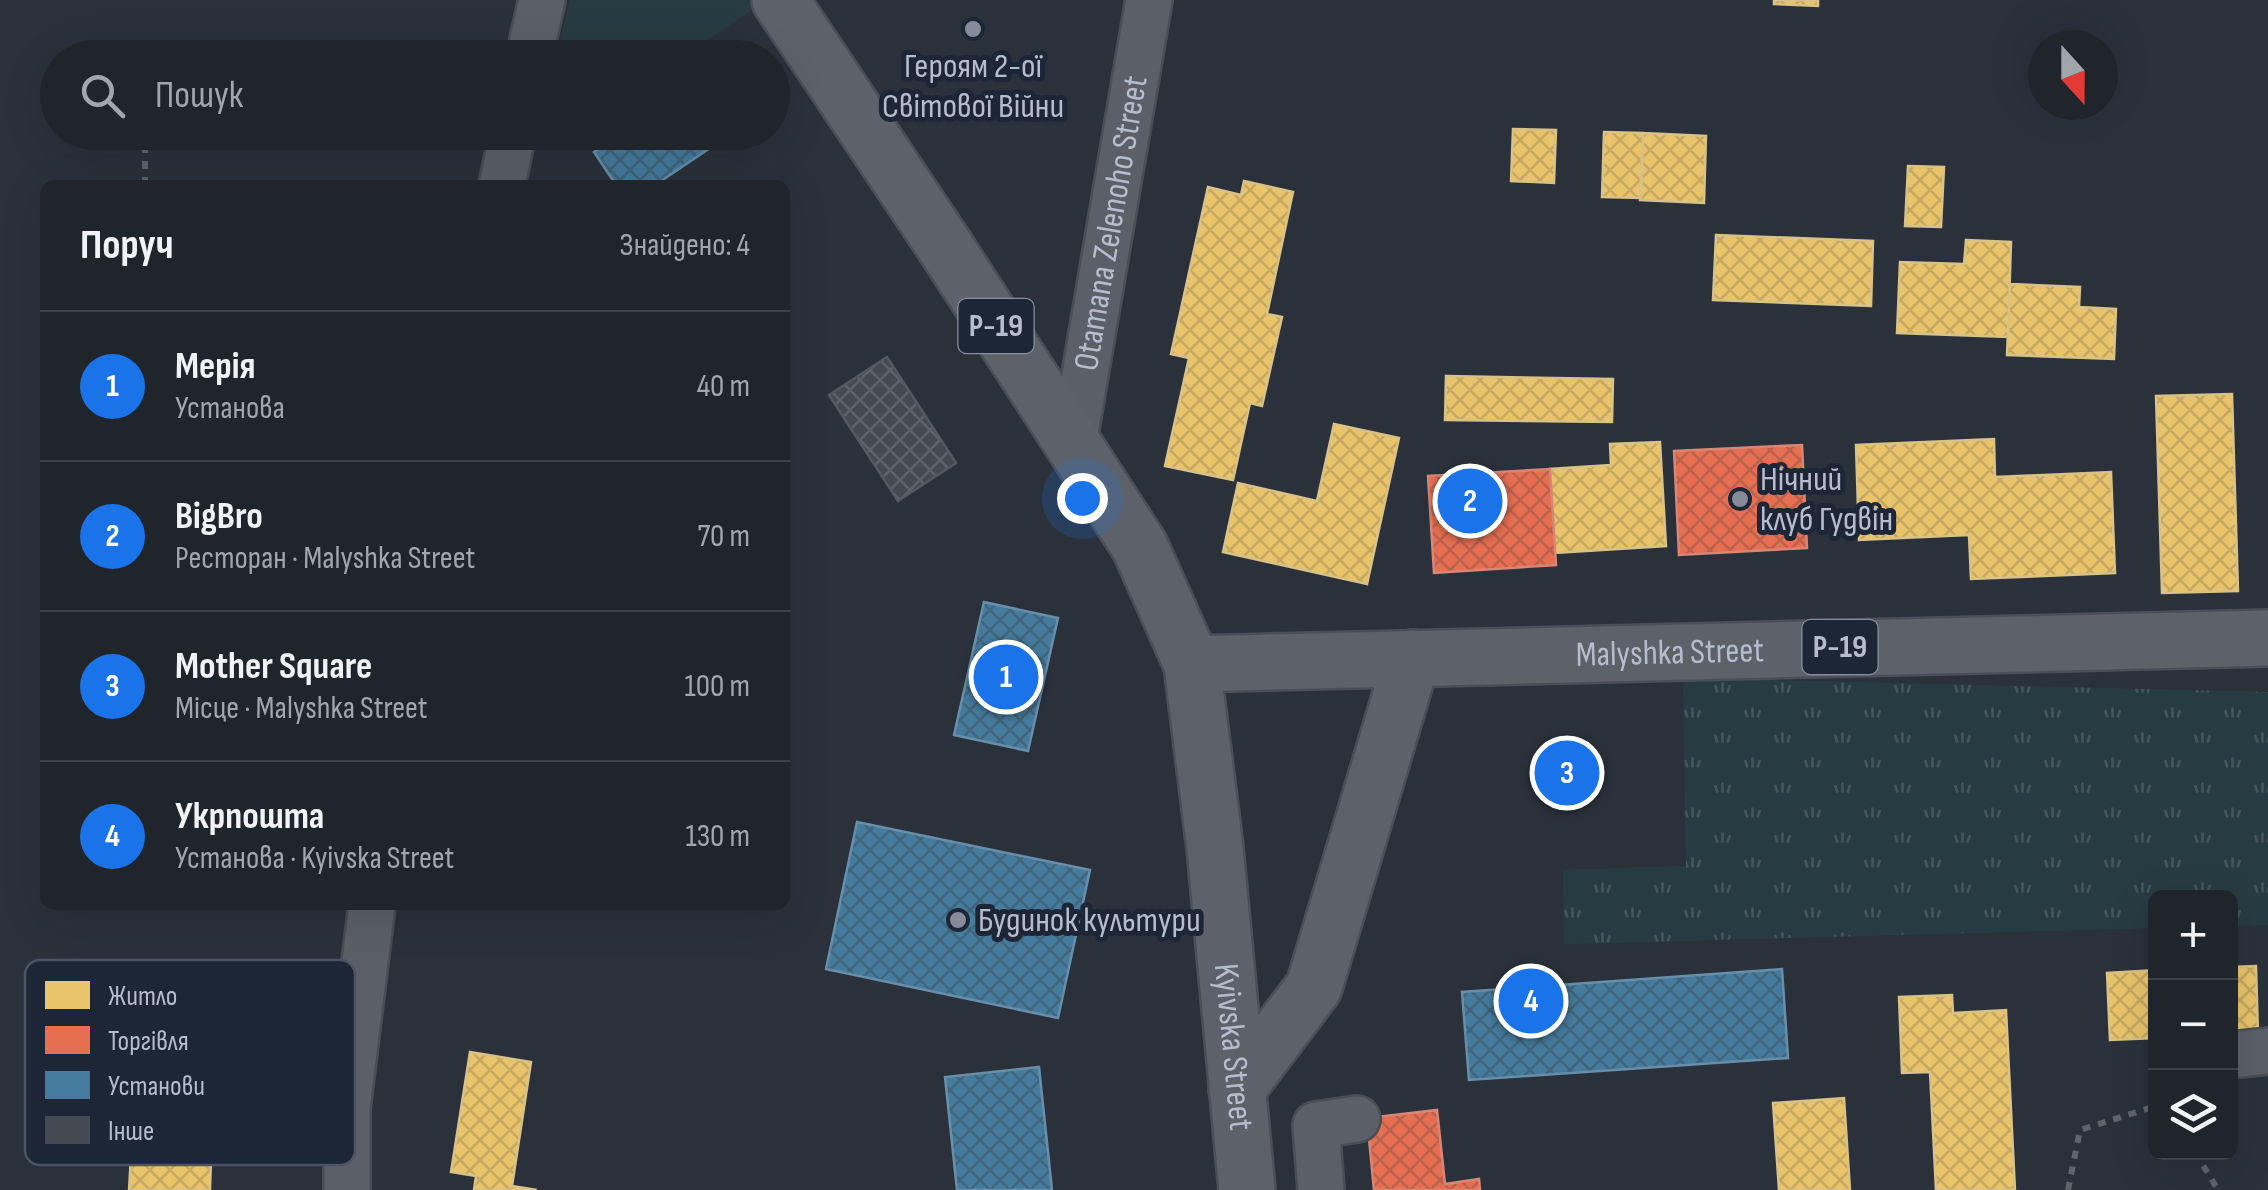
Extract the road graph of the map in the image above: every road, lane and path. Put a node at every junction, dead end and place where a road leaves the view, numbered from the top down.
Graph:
1 (542, 0) edge
2 (780, 0) edge
3 (1149, 0) edge
4 (533, 40) edge
5 (145, 150) edge
6 (509, 150) edge
7 (145, 180) edge
8 (503, 180) edge
9 (1073, 446) junction
10 (2268, 638) edge
11 (1412, 658) junction
12 (1192, 664) junction
13 (371, 910) edge
14 (355, 1043) edge
15 (2268, 1050) edge
16 (2238, 1054) edge
17 (1238, 1089) junction
18 (2148, 1109) edge
19 (1357, 1119) dead end
20 (2200, 1160) edge
21 (346, 1165) edge
22 (346, 1190) edge
23 (1247, 1190) edge
24 (1321, 1190) edge
25 (2068, 1190) edge
26 (2218, 1190) edge

1 - 4 street
2 - 9 main road, Р-19
3 - 9 street, Otamana Zelenoho Street
5 - 7 path
6 - 8 street
9 - 12 main road, Р-19
10 - 11 main road, Malyshka Street / Р-19
11 - 12 main road, Malyshka Street / Р-19
11 - 17 main road
12 - 17 main road, Kyivska Street
13 - 14 street
15 - 16 street
17 - 23 main road, Kyivska Street
18 - 25 path
19 - 24 street
20 - 26 path
21 - 22 street

